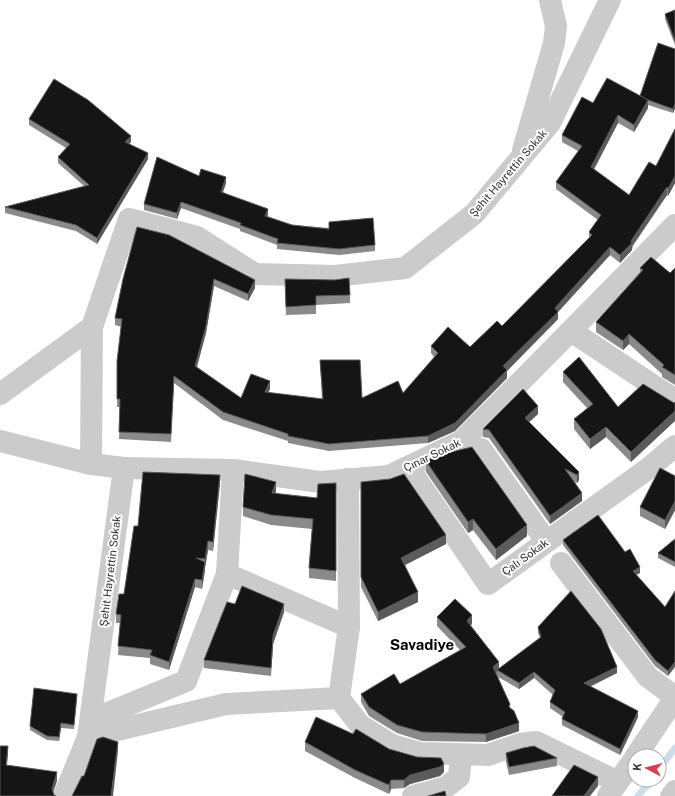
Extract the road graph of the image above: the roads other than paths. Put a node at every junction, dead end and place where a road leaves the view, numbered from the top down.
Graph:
1 (550, 0) edge
2 (610, 0) edge
3 (521, 158) junction
4 (675, 224) edge
5 (92, 327) junction
6 (571, 331) junction
7 (0, 394) edge
8 (675, 400) edge
9 (0, 441) edge
10 (675, 446) edge
11 (481, 449) dead end
12 (91, 464) junction
13 (408, 467) junction
14 (124, 468) junction
15 (233, 470) junction
16 (348, 479) junction
17 (546, 541) junction
18 (562, 563) dead end
19 (226, 574) junction
20 (349, 627) junction
21 (339, 698) junction
22 (675, 698) edge
23 (90, 728) junction
24 (642, 748) edge
25 (461, 756) junction
26 (627, 770) edge
27 (613, 789) edge
28 (675, 791) edge
29 (64, 796) edge
30 (413, 796) edge
31 (671, 796) edge

1 - 3 street
2 - 3 street, Şehit Hayrettin Sokak
3 - 5 street, Şehit Hayrettin Sokak
4 - 6 street, Çınar Sokak
5 - 7 street
5 - 12 street
6 - 8 street
6 - 13 street, Çınar Sokak
9 - 12 street
10 - 17 street, Çalı Sokak
11 - 17 street
12 - 14 street
13 - 16 street, Çınar Sokak
13 - 17 street, Çalı Sokak
14 - 15 street, Çınar Sokak
14 - 23 street, Şehit Hayrettin Sokak
15 - 16 street, Çınar Sokak
15 - 19 street
16 - 20 street
18 - 22 street
19 - 20 street
19 - 23 street
20 - 21 street
21 - 23 street
21 - 25 street
22 - 24 street
23 - 29 street, Şehit Hayrettin Sokak
25 - 27 street
25 - 30 street
26 - 27 street
28 - 31 street

